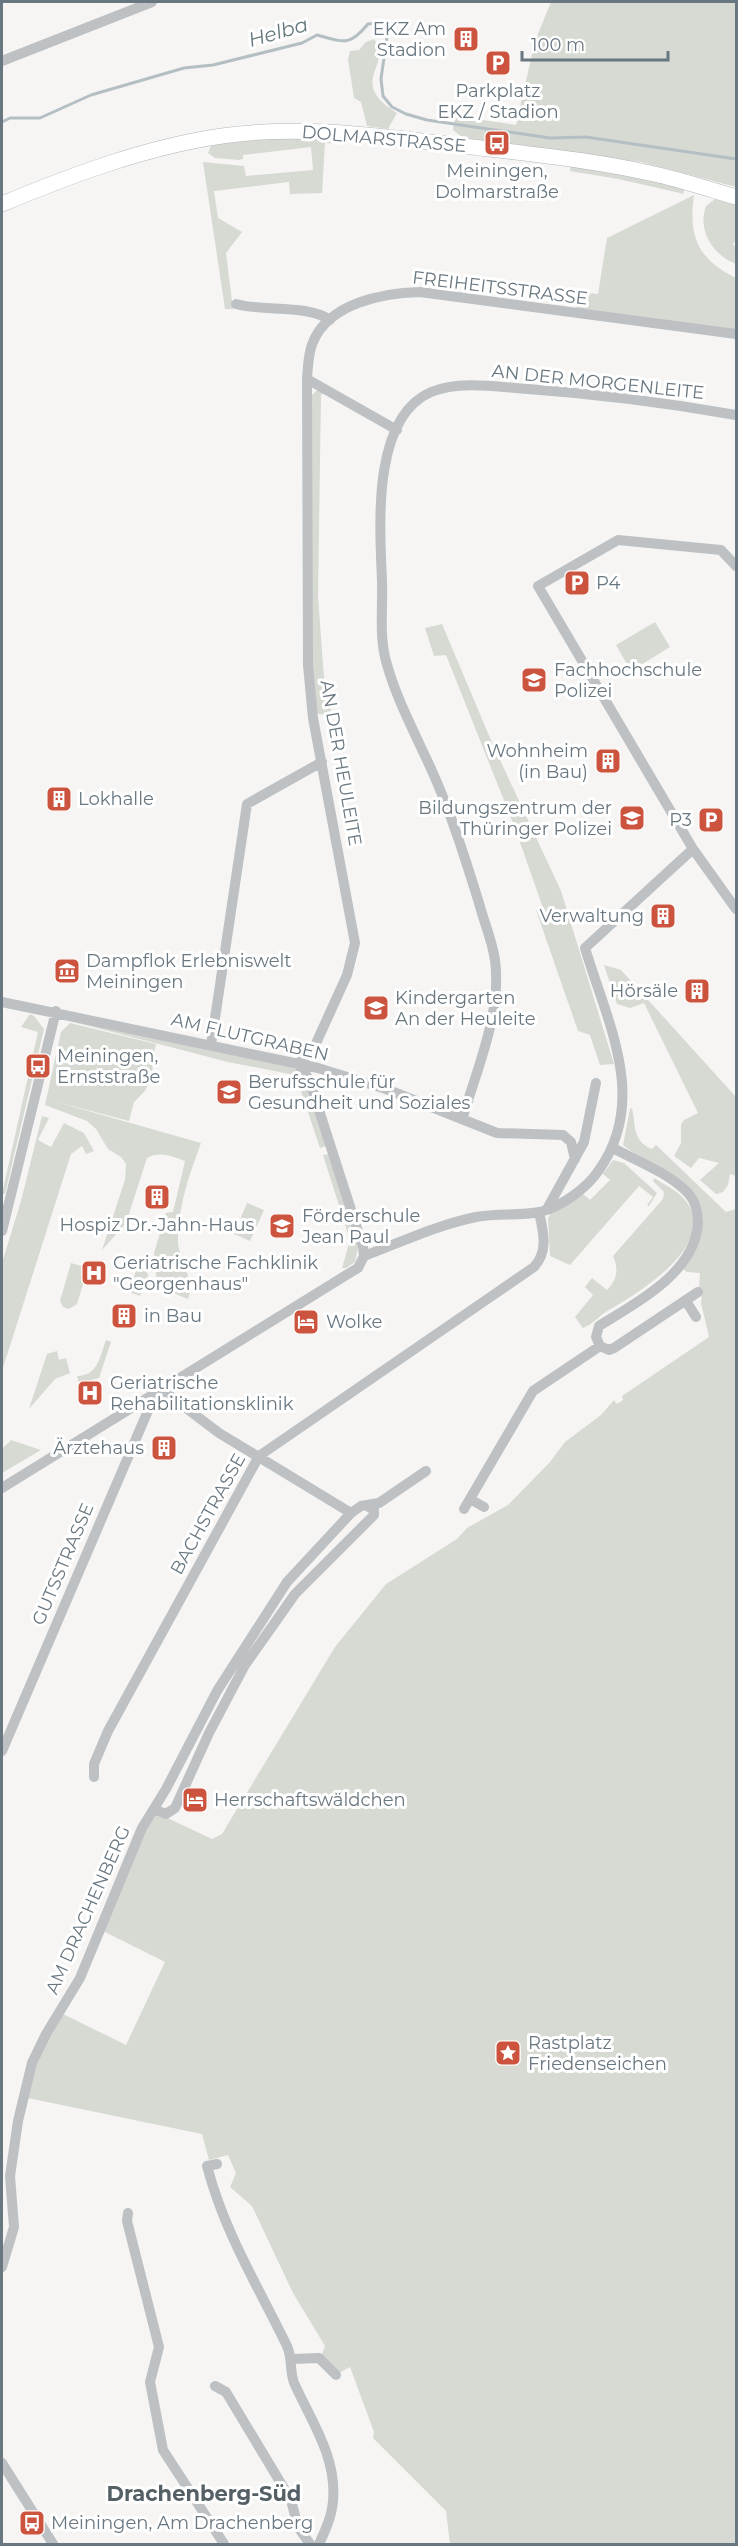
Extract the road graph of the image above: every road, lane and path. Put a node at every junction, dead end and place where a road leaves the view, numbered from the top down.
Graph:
1 (152, 2) edge
2 (2, 61) edge
3 (736, 197) edge
4 (2, 204) edge
5 (236, 304) dead end
6 (330, 320) junction
7 (736, 334) edge
8 (307, 379) junction
9 (736, 415) edge
10 (397, 429) junction
11 (736, 566) edge
12 (322, 762) junction
13 (693, 849) junction
14 (736, 909) edge
15 (2, 1002) edge
16 (56, 1011) junction
17 (211, 1045) junction
18 (298, 1064) junction
19 (596, 1083) dead end
20 (463, 1117) junction
21 (613, 1148) junction
22 (575, 1159) junction
23 (543, 1210) junction
24 (2, 1231) edge
25 (364, 1257) junction
26 (699, 1292) dead end
27 (686, 1300) junction
28 (696, 1317) dead end
29 (600, 1346) junction
30 (158, 1390) junction
31 (259, 1456) junction
32 (426, 1471) dead end
33 (2, 1488) edge
34 (470, 1499) junction
35 (367, 1506) junction
36 (484, 1507) dead end
37 (464, 1509) dead end
38 (351, 1513) junction
39 (2, 1751) edge
40 (94, 1777) dead end
41 (154, 1809) junction
42 (217, 2164) dead end
43 (128, 2213) dead end
44 (2, 2267) edge
45 (292, 2359) junction
46 (336, 2375) dead end
47 (215, 2386) dead end
48 (2, 2463) edge
49 (53, 2544) edge
50 (224, 2544) edge
51 (310, 2544) edge
52 (320, 2544) edge

1 - 2 street
3 - 4 main road, DOLMARSTRASSE
5 - 6 street
6 - 7 street, FREIHEITSSTRASSE
6 - 8 street, FREIHEITSSTRASSE
8 - 10 street
8 - 12 street, AN DER HEULEITE
9 - 10 street, AN DER MORGENLEITE
10 - 20 street, AN DER MORGENLEITE
11 - 13 street
12 - 17 street
12 - 18 street, AN DER HEULEITE
13 - 14 street
13 - 21 street
15 - 16 street, AM FLUTGRABEN
16 - 17 street, AM FLUTGRABEN
16 - 24 street
17 - 18 street, AM FLUTGRABEN
18 - 20 street, AM FLUTGRABEN
18 - 25 street
19 - 22 street
20 - 22 street, AM FLUTGRABEN
21 - 23 street
21 - 29 street
22 - 23 street
23 - 25 street
23 - 31 street, BACHSTRASSE
25 - 30 street
26 - 27 street
27 - 28 street
27 - 29 street
29 - 34 street
30 - 31 street
30 - 33 street
30 - 39 street, GUTSSTRASSE
31 - 38 street
31 - 40 street, BACHSTRASSE
32 - 35 street, AM DRACHENBERG
34 - 36 street
34 - 37 street
35 - 38 street, AM DRACHENBERG
35 - 41 street
38 - 41 street, AM DRACHENBERG
41 - 44 street, AM DRACHENBERG
42 - 45 street
43 - 50 street
45 - 46 street
45 - 52 street
47 - 51 street
48 - 49 street

